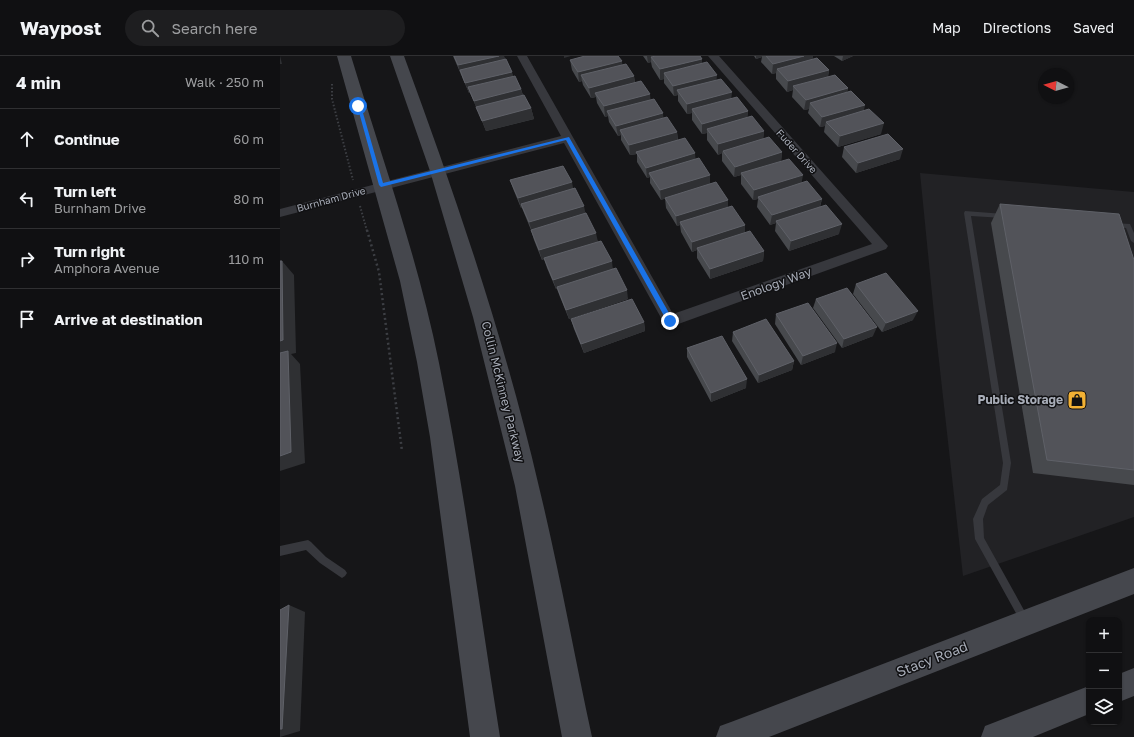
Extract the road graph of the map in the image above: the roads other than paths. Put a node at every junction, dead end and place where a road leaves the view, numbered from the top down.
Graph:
1 (344, 56) edge
2 (397, 56) edge
3 (522, 56) edge
4 (713, 56) edge
5 (568, 138) junction
6 (438, 171) junction
7 (381, 185) junction
8 (280, 213) edge
9 (1013, 217) edge
10 (1105, 224) edge
11 (1134, 241) edge
12 (881, 246) joint
13 (280, 551) edge
14 (342, 573) dead end
15 (1134, 581) edge
16 (1026, 623) junction
17 (1134, 682) edge
18 (1122, 687) edge
19 (1086, 701) edge
20 (485, 737) edge
21 (577, 737) edge
22 (731, 737) edge
23 (996, 737) edge

1 - 7 street
2 - 6 street, Collin McKinney Parkway
3 - 5 street
4 - 12 street, Fuder Drive
5 - 6 street, Burnham Drive
5 - 12 street, Enology Way
6 - 7 street, Burnham Drive
6 - 21 street, Collin McKinney Parkway
7 - 8 street, Burnham Drive
7 - 20 street
9 - 16 lane
10 - 11 lane
13 - 14 lane
15 - 16 street, Stacy Road
16 - 22 street, Stacy Road
17 - 18 street
19 - 23 street

